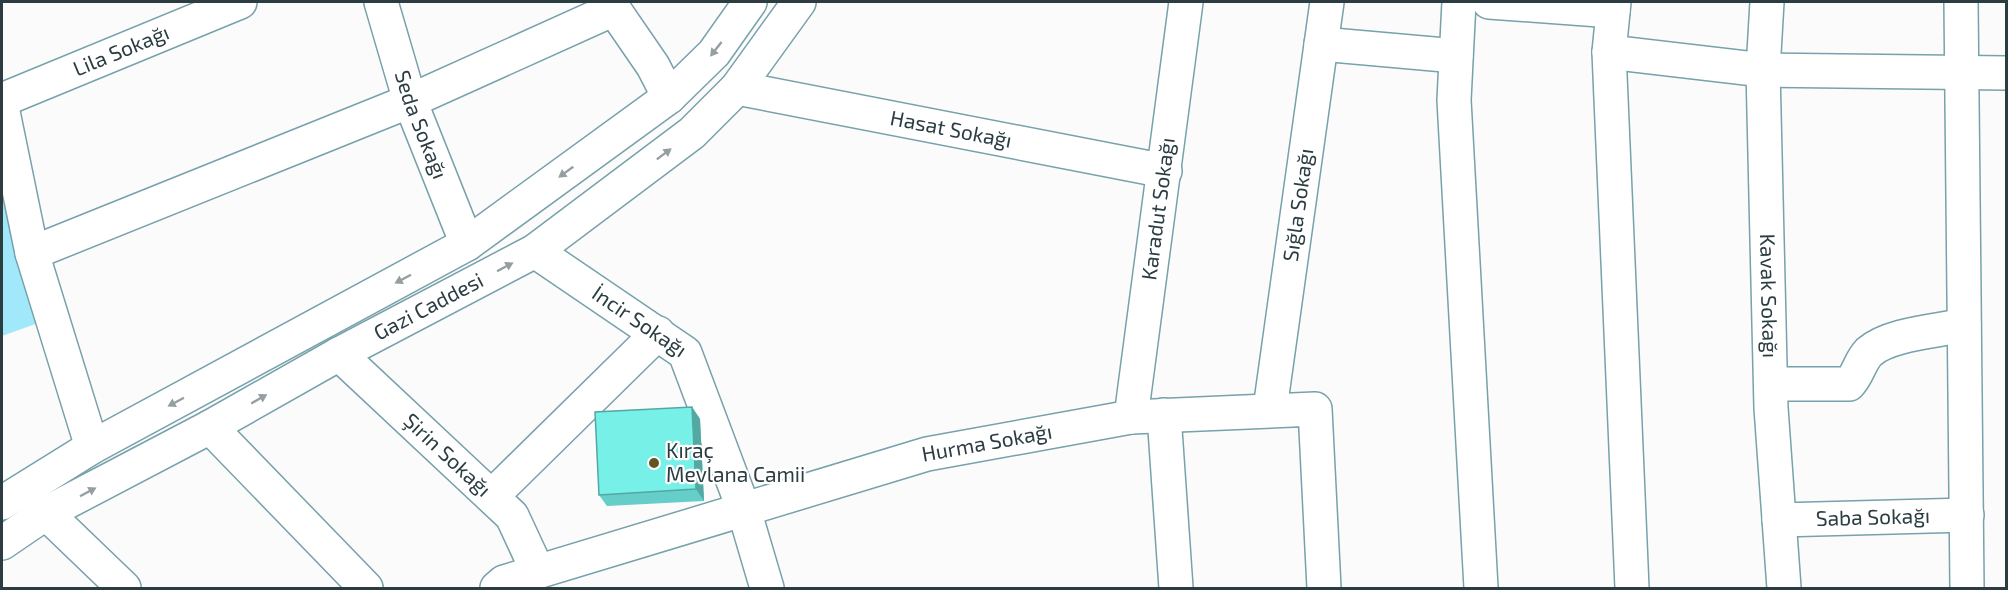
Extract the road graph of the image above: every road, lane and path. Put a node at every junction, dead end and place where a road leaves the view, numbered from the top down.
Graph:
1 (240, 2) edge
2 (381, 2) edge
3 (749, 2) edge
4 (799, 2) edge
5 (1186, 2) edge
6 (1328, 2) edge
7 (1459, 2) edge
8 (1489, 2) edge
9 (1767, 2) edge
10 (1962, 2) edge
11 (612, 5) edge
12 (1614, 6) edge
13 (1321, 44) junction
14 (1609, 52) junction
15 (1456, 56) junction
16 (1762, 70) junction
17 (1962, 73) junction
18 (2007, 73) edge
19 (737, 88) junction
20 (669, 97) junction
21 (2, 100) edge
22 (410, 101) junction
23 (2, 107) edge
24 (1165, 171) junction
25 (467, 244) junction
26 (535, 251) junction
27 (32, 253) junction
28 (1964, 325) junction
29 (658, 333) junction
30 (339, 354) junction
31 (1771, 384) junction
32 (1270, 409) junction
33 (1164, 415) junction
34 (1131, 417) junction
35 (210, 428) junction
36 (92, 447) junction
37 (492, 496) junction
38 (2, 503) edge
39 (744, 510) junction
40 (46, 513) junction
41 (1967, 515) junction
42 (1779, 520) junction
43 (2, 543) edge
44 (538, 572) junction
45 (124, 588) edge
46 (366, 588) edge
47 (497, 588) edge
48 (767, 588) edge
49 (1176, 588) edge
50 (1324, 588) edge
51 (1481, 588) edge
52 (1632, 588) edge
53 (1784, 588) edge
54 (1968, 588) edge

1 - 21 street, Lila Sokağı
2 - 22 street, Seda Sokağı
3 -> 20 street, Gazi Caddesi
4 - 19 street, Gazi Caddesi
5 - 24 street, Karadut Sokağı
6 - 13 street, Sığla Sokağı
7 - 15 street
8 - 12 street
9 - 16 street, Kavak Sokağı
10 - 17 street
11 - 20 street
11 - 22 street
12 - 14 street
13 - 15 street
13 - 32 street, Sığla Sokağı
14 - 16 street
14 - 52 street
15 - 51 street
16 - 17 street
16 - 31 street, Kavak Sokağı
17 - 18 street
17 - 28 street
19 - 24 street, Hasat Sokağı
26 -> 19 street, Gazi Caddesi
20 -> 25 street, Gazi Caddesi
22 - 25 street, Seda Sokağı
22 - 27 street
23 - 27 street
24 - 34 street, Karadut Sokağı
25 -> 36 street, Gazi Caddesi
26 - 29 street, İncir Sokağı
30 -> 26 street, Gazi Caddesi
27 - 36 street
28 - 31 street
28 - 41 street
29 - 37 street
29 - 39 street, İncir Sokağı
35 -> 30 street, Gazi Caddesi
30 - 37 street, Şirin Sokağı
31 - 42 street, Kavak Sokağı
32 - 33 street, Hurma Sokağı
32 - 50 street, Hurma Sokağı
33 - 34 street, Hurma Sokağı
33 - 49 street
34 - 39 street, Hurma Sokağı
40 -> 35 street, Gazi Caddesi
35 - 46 street
36 - 38 street, Gazi Caddesi
37 - 44 street, Şirin Sokağı
39 - 44 street, Hurma Sokağı
39 - 48 street, İncir Sokağı
40 - 43 street, Gazi Caddesi
40 - 45 street
41 - 42 street, Saba Sokağı
41 - 54 street
42 - 53 street, Kavak Sokağı
44 - 47 street, Hurma Sokağı

